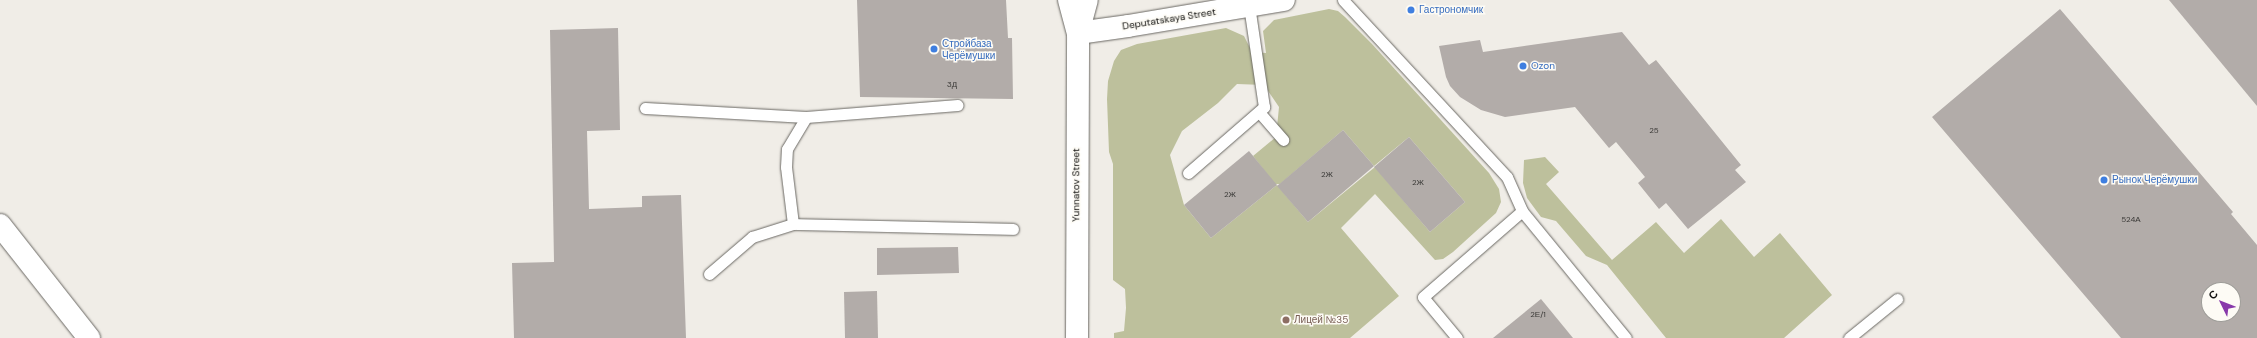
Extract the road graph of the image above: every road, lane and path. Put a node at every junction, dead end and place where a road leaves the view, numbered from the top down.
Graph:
1 (1069, 0) edge
2 (1087, 0) edge
3 (1284, 0) edge
4 (1343, 0) edge
5 (1249, 6) junction
6 (1078, 32) junction
7 (958, 105) dead end
8 (645, 108) dead end
9 (1259, 112) junction
10 (806, 118) junction
11 (1283, 140) dead end
12 (1188, 173) dead end
13 (1522, 210) junction
14 (793, 224) junction
15 (0, 225) edge
16 (1013, 229) dead end
17 (709, 274) dead end
18 (1897, 299) dead end
19 (89, 338) edge
20 (1077, 338) edge
21 (1457, 338) edge
22 (1626, 338) edge
23 (1850, 338) edge

1 - 6 main road, Yunnatov Street
2 - 6 main road, Yunnatov Street
3 - 5 main road, Deputatskaya Street
4 - 13 lane
5 - 6 main road, Deputatskaya Street
5 - 9 lane
6 - 20 main road, Yunnatov Street
7 - 10 lane
8 - 10 lane
9 - 11 lane
9 - 12 lane
10 - 14 lane
13 - 21 lane
13 - 22 lane
14 - 16 lane
14 - 17 lane
15 - 19 main road
18 - 23 lane

